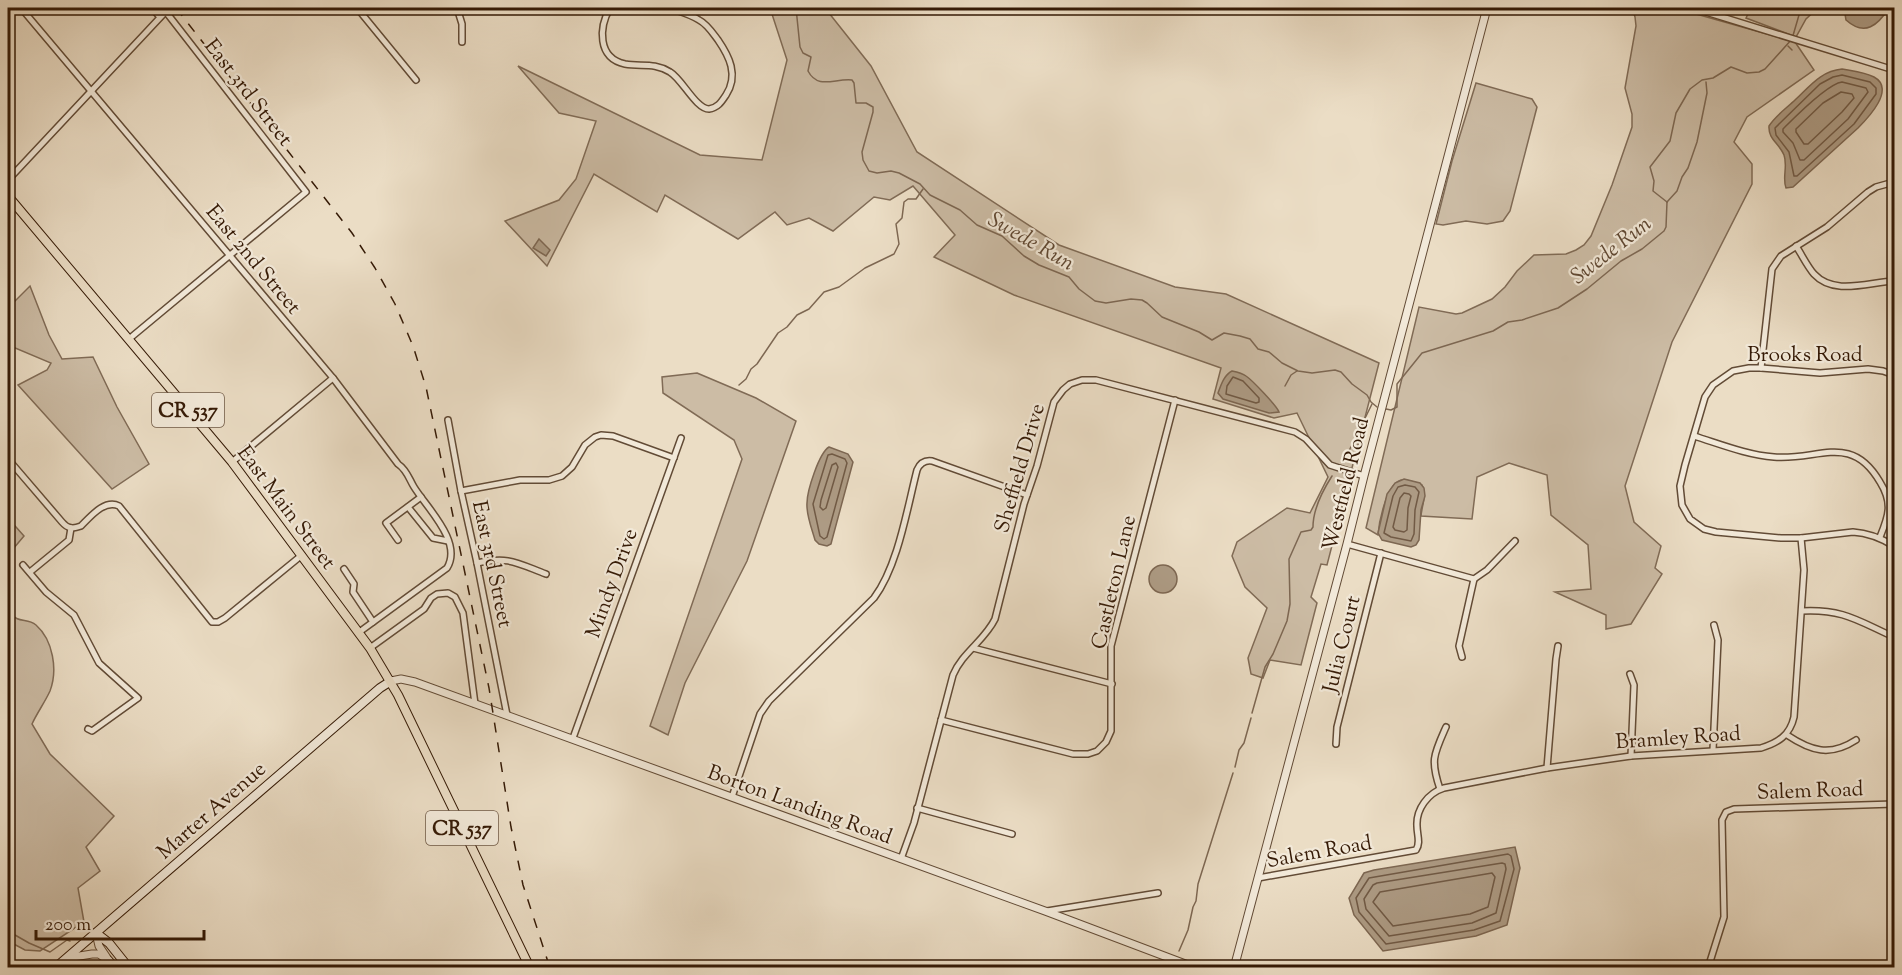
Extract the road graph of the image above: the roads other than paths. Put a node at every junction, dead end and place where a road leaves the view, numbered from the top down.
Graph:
1 (21, 8) edge
2 (152, 8) edge
3 (357, 8) edge
4 (458, 8) edge
5 (610, 8) edge
6 (669, 8) edge
7 (1486, 8) edge
8 (1693, 8) edge
9 (167, 10) edge
10 (160, 17) junction
11 (462, 42) dead end
12 (1894, 70) edge
13 (416, 80) dead end
14 (92, 92) junction
15 (8, 180) edge
16 (1894, 182) edge
17 (8, 196) edge
18 (1796, 246) junction
19 (230, 255) junction
20 (1894, 281) edge
21 (129, 339) junction
22 (1761, 368) junction
23 (1894, 375) edge
24 (333, 378) junction
25 (1175, 400) junction
26 (448, 420) dead end
27 (1694, 436) junction
28 (681, 438) dead end
29 (674, 458) junction
30 (8, 459) edge
31 (232, 462) junction
32 (1364, 476) junction
33 (461, 491) junction
34 (1027, 495) junction
35 (421, 497) junction
36 (408, 507) junction
37 (69, 528) junction
38 (1880, 537) junction
39 (1801, 538) junction
40 (398, 540) dead end
41 (448, 541) junction
42 (1515, 541) dead end
43 (1347, 544) junction
44 (1894, 546) edge
45 (1381, 553) junction
46 (302, 555) junction
47 (477, 563) junction
48 (23, 565) dead end
49 (344, 569) dead end
50 (30, 572) junction
51 (546, 574) dead end
52 (1474, 579) junction
53 (1802, 611) junction
54 (373, 622) junction
55 (1714, 625) dead end
56 (358, 633) junction
57 (1894, 637) edge
58 (1558, 645) dead end
59 (370, 648) junction
60 (973, 648) junction
61 (1462, 657) dead end
62 (1630, 674) dead end
63 (391, 681) junction
64 (1112, 684) junction
65 (475, 704) junction
66 (507, 715) junction
67 (941, 720) junction
68 (1446, 727) dead end
69 (88, 729) dead end
70 (1787, 735) junction
71 (573, 738) junction
72 (1856, 740) dead end
73 (1336, 744) dead end
74 (1713, 750) junction
75 (1631, 756) junction
76 (1547, 768) junction
77 (1440, 789) junction
78 (732, 797) junction
79 (1894, 804) edge
80 (917, 807) junction
81 (1012, 834) dead end
82 (901, 859) junction
83 (1258, 878) junction
84 (1158, 893) dead end
85 (1045, 911) junction
86 (96, 933) junction
87 (67, 958) junction
88 (108, 960) junction
89 (55, 968) edge
90 (115, 968) edge
91 (129, 968) edge
92 (530, 968) edge
93 (1196, 968) edge
94 (1234, 968) edge
95 (1708, 968) edge

1 - 14 street, East 2nd Street
2 - 10 street
3 - 13 street
4 - 11 street
5 - 6 street
7 - 32 street, Westfield Road
8 - 12 street
9 - 10 street
9 - 19 street, East 3rd Street
10 - 14 street
14 - 15 street
14 - 19 street, East 2nd Street
16 - 18 street
17 - 21 main road, East Main Street / CR 537
18 - 20 street
18 - 22 street
19 - 21 street
19 - 24 street, East 2nd Street
21 - 31 main road, East Main Street / CR 537
22 - 23 street, Brooks Road
22 - 27 street, Brooks Road
24 - 31 street
24 - 35 street, East 2nd Street
25 - 32 street, Sheffield Drive
25 - 34 street, Sheffield Drive
25 - 64 street, Castleton Lane
26 - 33 street, East 3rd Street
27 - 38 street
27 - 39 street, Brooks Road
28 - 29 street, Mindy Drive
29 - 33 street
29 - 71 street, Mindy Drive
30 - 37 street
31 - 46 main road, East Main Street / CR 537
32 - 43 street, Westfield Road
33 - 47 street, East 3rd Street
34 - 60 street, Sheffield Drive
34 - 78 street
35 - 36 street
35 - 41 street, East 2nd Street
36 - 40 street
36 - 41 street
37 - 46 street
37 - 50 street
38 - 39 street, Brooks Road
38 - 44 street, Brooks Road
39 - 53 street
41 - 54 street
42 - 52 street
43 - 45 street
43 - 83 street, Westfield Road
45 - 52 street
45 - 73 street, Julia Court
46 - 56 main road, East Main Street / CR 537
47 - 51 street
47 - 66 street, East 3rd Street
48 - 50 street
49 - 54 street
50 - 69 street
52 - 61 street
53 - 57 street
53 - 70 street
54 - 56 street
55 - 74 street
56 - 59 main road, East Main Street / CR 537
58 - 76 street
59 - 63 main road, East Main Street / CR 537
59 - 65 street
60 - 64 street
60 - 67 street, Sheffield Drive
62 - 75 street
63 - 65 street, Borton Landing Road
63 - 86 main road, Marter Avenue
63 - 92 main road, CR 537
64 - 67 street, Castleton Lane
65 - 66 street, Borton Landing Road
66 - 71 street, Borton Landing Road
67 - 80 street, Sheffield Drive
68 - 77 street
70 - 72 street
70 - 74 street, Bramley Road
71 - 78 street, Borton Landing Road
74 - 75 street, Bramley Road
75 - 76 street, Bramley Road
76 - 77 street, Bramley Road
77 - 83 street, Salem Road
78 - 82 street, Borton Landing Road
79 - 95 street, Salem Road
80 - 81 street
80 - 82 street, Sheffield Drive
82 - 85 street, Borton Landing Road
83 - 94 street, Westfield Road
84 - 85 street
85 - 93 street, Borton Landing Road
86 - 87 main road, Marter Avenue
86 - 88 street
86 - 91 main road
87 - 88 street
87 - 89 main road, Marter Avenue
88 - 90 main road

